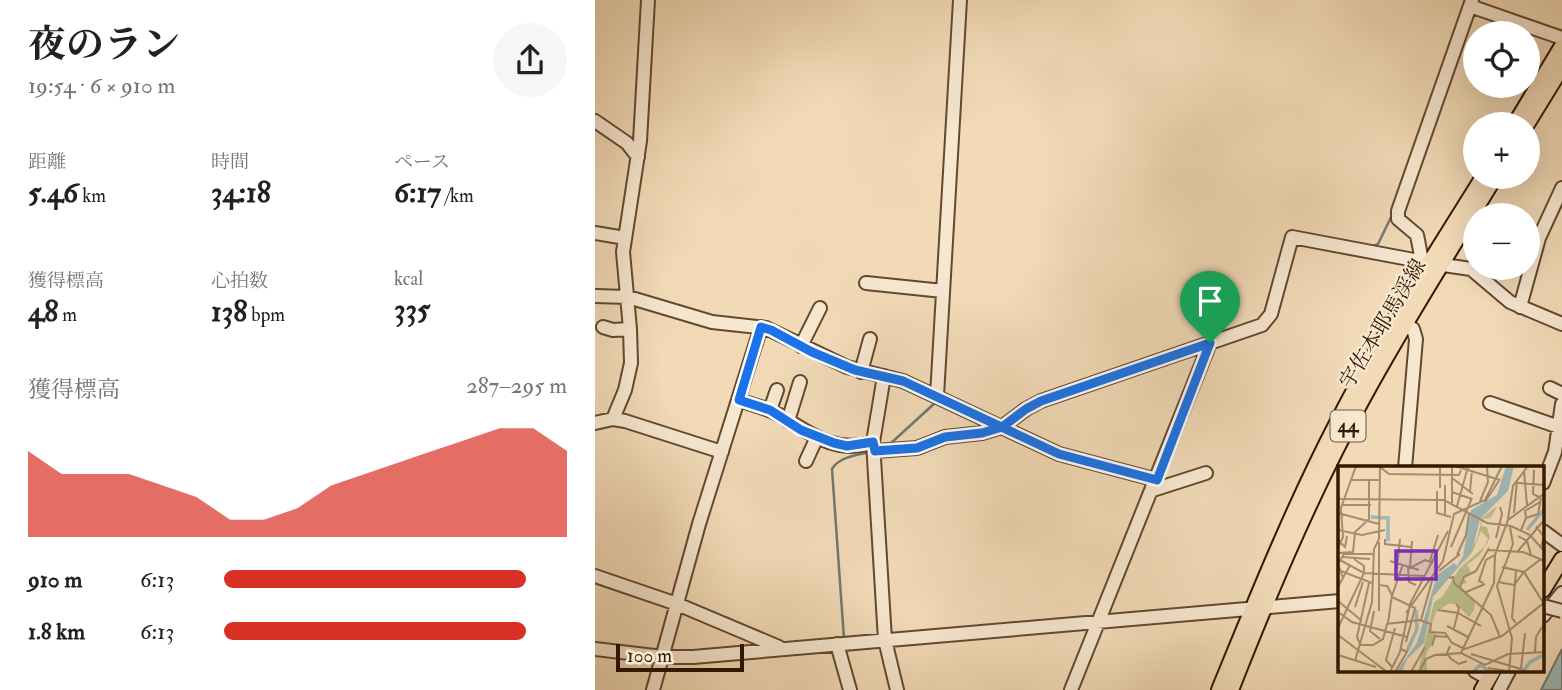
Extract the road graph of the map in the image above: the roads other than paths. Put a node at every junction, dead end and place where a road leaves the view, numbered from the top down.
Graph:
1 (648, 0) edge
2 (960, 0) edge
3 (1471, 3) edge
4 (1562, 38) edge
5 (1562, 46) edge
6 (1562, 67) edge
7 (1522, 112) edge
8 (1534, 112) edge
9 (595, 121) edge
10 (638, 157) junction
11 (1562, 188) edge
12 (1476, 189) edge
13 (1486, 189) edge
14 (597, 230) edge
15 (625, 238) junction
16 (1431, 263) junction
17 (866, 283) dead end
18 (943, 292) junction
19 (595, 296) edge
20 (628, 297) junction
21 (1520, 307) junction
22 (820, 308) dead end
23 (1401, 321) junction
24 (1562, 324) edge
25 (603, 327) dead end
26 (761, 327) junction
27 (630, 328) junction
28 (870, 340) dead end
29 (1210, 343) junction
30 (801, 346) junction
31 (861, 372) junction
32 (884, 376) junction
33 (800, 382) dead end
34 (777, 390) dead end
35 (937, 396) junction
36 (739, 400) junction
37 (1490, 403) dead end
38 (1562, 404) edge
39 (770, 410) junction
40 (614, 419) junction
41 (788, 421) junction
42 (595, 424) edge
43 (1002, 427) junction
44 (1559, 427) junction
45 (817, 437) junction
46 (874, 446) junction
47 (722, 452) junction
48 (806, 461) dead end
49 (1405, 466) edge
50 (1206, 473) dead end
51 (1545, 478) edge
52 (1155, 485) junction
53 (1545, 532) edge
54 (1562, 545) edge
55 (1562, 559) edge
56 (595, 576) edge
57 (1545, 587) edge
58 (1562, 593) edge
59 (1338, 601) edge
60 (677, 604) junction
61 (1545, 607) edge
62 (1258, 609) junction
63 (1562, 611) edge
64 (1545, 614) edge
65 (1099, 622) junction
66 (885, 640) junction
67 (837, 644) junction
68 (595, 649) edge
69 (782, 649) junction
70 (663, 657) junction
71 (1508, 672) edge
72 (653, 690) edge
73 (850, 690) edge
74 (897, 690) edge
75 (1071, 690) edge
76 (1219, 690) edge
77 (1231, 690) edge
78 (1499, 690) edge

1 - 10 street
2 - 18 street
3 - 4 street
3 - 16 street
5 - 7 main road
6 - 8 main road
9 - 10 street
10 - 15 street
11 - 21 street
12 - 16 main road, 宇佐本耶馬渓線 / 44
13 - 16 main road, 宇佐本耶馬渓線 / 44
14 - 15 street
15 - 20 street
16 - 21 street
16 - 23 main road, 宇佐本耶馬渓線 / 44
16 - 29 street
17 - 18 street
18 - 35 street
19 - 20 street
20 - 26 street
20 - 27 street
21 - 24 street
22 - 30 street
23 - 49 street
23 - 62 main road, 宇佐本耶馬渓線 / 44
25 - 27 street
26 - 30 street
26 - 36 street
27 - 40 street
28 - 31 street
29 - 43 street
29 - 52 street
30 - 31 street
31 - 32 street
32 - 35 street
32 - 46 street
33 - 41 street
34 - 39 street
35 - 43 street
36 - 39 street
36 - 47 street
37 - 44 street
38 - 44 street
39 - 41 street
40 - 42 street
40 - 47 street
41 - 45 street
43 - 46 street
43 - 52 street
44 - 51 street
45 - 46 street
45 - 48 street
46 - 66 street
47 - 60 street
50 - 52 street
52 - 65 street
53 - 54 street
55 - 57 main road
56 - 60 street
58 - 64 street
59 - 62 street
60 - 69 street
60 - 70 street
61 - 63 street, bridge
62 - 65 street
62 - 76 main road, 宇佐本耶馬渓線 / 44
62 - 77 main road, 宇佐本耶馬渓線 / 44
65 - 66 street
65 - 75 street
66 - 67 street
66 - 74 street
67 - 69 street
67 - 73 street
68 - 70 street
69 - 70 street
70 - 72 street
71 - 78 street

